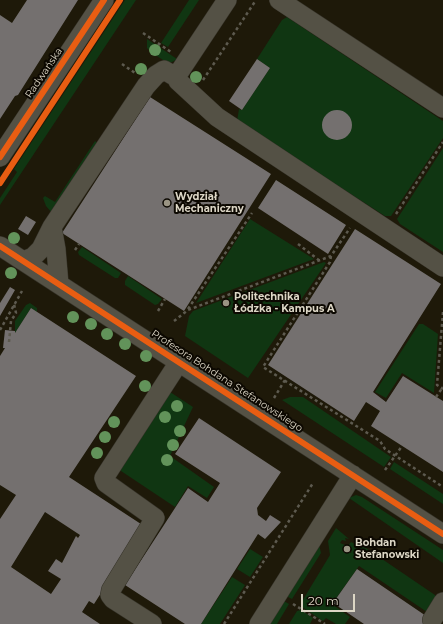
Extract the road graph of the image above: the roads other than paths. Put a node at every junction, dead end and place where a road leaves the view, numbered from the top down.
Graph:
1 (104, 0) edge
2 (227, 0) edge
3 (279, 0) edge
4 (175, 70) junction
5 (443, 108) edge
6 (0, 156) edge
7 (52, 227) junction
8 (2, 248) edge
9 (23, 261) junction
10 (443, 267) edge
11 (59, 284) junction
12 (179, 362) junction
13 (353, 475) junction
14 (443, 534) edge
15 (443, 602) edge
16 (432, 620) dead end
17 (152, 624) edge
18 (259, 624) edge

1 - 6 street, Radwańska
2 - 4 street
3 - 5 street
4 - 7 street
4 - 10 street
7 - 9 street
7 - 11 street
8 - 9 street, Profesora Bohdana Stefanowskiego
9 - 11 street, Profesora Bohdana Stefanowskiego
11 - 12 street, Profesora Bohdana Stefanowskiego
12 - 13 street, Profesora Bohdana Stefanowskiego
12 - 17 street
13 - 14 street, Profesora Bohdana Stefanowskiego
13 - 18 street
15 - 16 street

